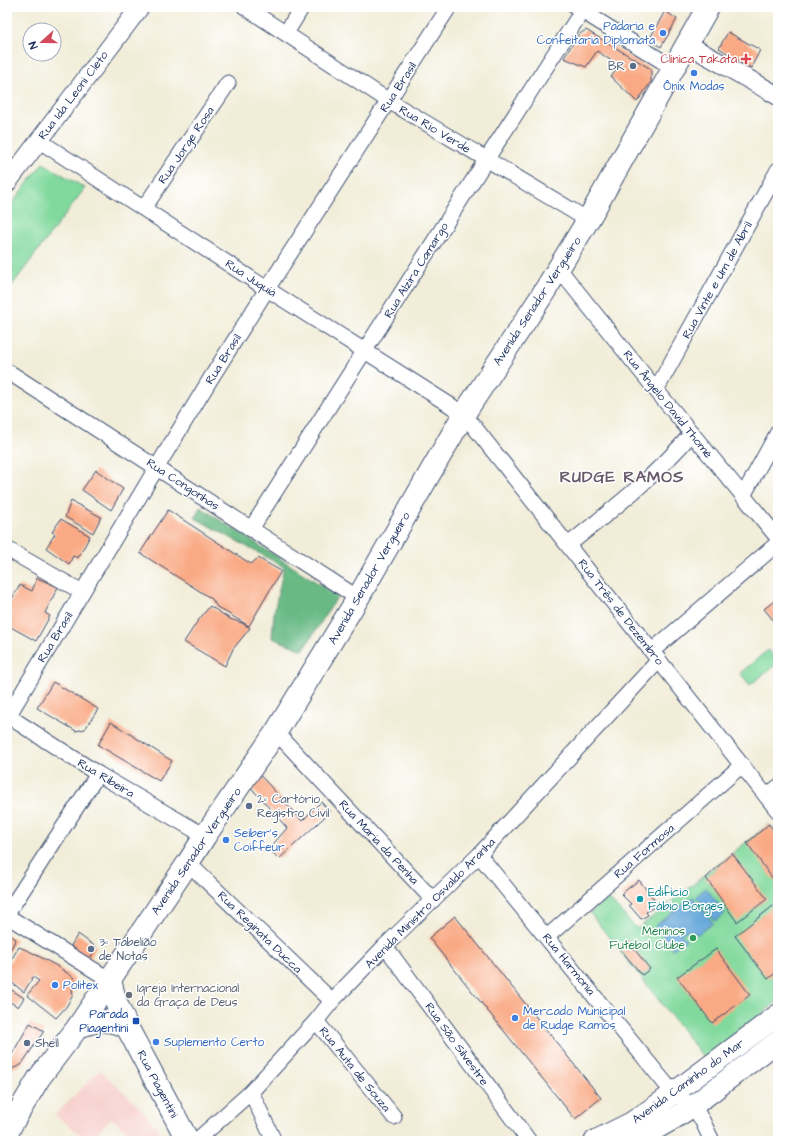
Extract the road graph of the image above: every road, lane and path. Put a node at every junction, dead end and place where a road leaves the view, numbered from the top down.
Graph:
1 (140, 7) edge
2 (245, 7) edge
3 (302, 7) edge
4 (449, 7) edge
5 (708, 7) edge
6 (579, 9) edge
7 (286, 33) junction
8 (687, 44) junction
9 (673, 68) junction
10 (228, 83) dead end
11 (778, 96) edge
12 (389, 101) junction
13 (38, 140) junction
14 (486, 160) junction
15 (778, 170) edge
16 (7, 183) edge
17 (144, 208) junction
18 (588, 220) junction
19 (559, 269) junction
20 (267, 289) junction
21 (365, 351) junction
22 (7, 371) edge
23 (656, 390) junction
24 (464, 414) junction
25 (778, 432) edge
26 (692, 433) junction
27 (157, 467) junction
28 (743, 496) junction
29 (251, 529) junction
30 (778, 538) edge
31 (778, 543) edge
32 (568, 545) junction
33 (7, 549) edge
34 (82, 592) junction
35 (358, 598) junction
36 (655, 655) junction
37 (8, 717) edge
38 (276, 732) junction
39 (742, 765) junction
40 (98, 774) junction
41 (772, 792) edge
42 (778, 811) edge
43 (205, 836) junction
44 (480, 854) junction
45 (188, 863) junction
46 (433, 900) junction
47 (7, 915) edge
48 (547, 937) junction
49 (385, 946) junction
50 (110, 980) junction
51 (332, 1001) junction
52 (778, 1015) edge
53 (316, 1021) junction
54 (78, 1027) junction
55 (127, 1027) junction
56 (778, 1042) edge
57 (251, 1092) junction
58 (674, 1094) junction
59 (15, 1102) edge
60 (693, 1106) junction
61 (394, 1117) dead end
62 (7, 1134) edge
63 (188, 1141) edge
64 (196, 1141) edge
65 (274, 1141) edge
66 (528, 1141) edge
67 (595, 1141) edge
68 (635, 1141) edge
69 (712, 1141) edge

1 - 13 street, Rua Ida Leoni Cleto
2 - 7 street, Rua Rio Verde
3 - 7 street
4 - 12 street, Rua Brasil
5 - 8 main road, Avenida Senador Vergueiro
6 - 9 street
6 - 14 street, Rua Alzira Camargo
7 - 12 street, Rua Rio Verde
8 - 9 main road, Avenida Senador Vergueiro
8 - 11 street
9 - 18 main road, Avenida Senador Vergueiro
10 - 17 street, Rua Jorge Rosa
12 - 14 street, Rua Rio Verde
12 - 20 street, Rua Brasil
13 - 16 street, Rua Ida Leoni Cleto
13 - 17 street, Rua Juquiá
14 - 18 street, Rua Rio Verde
14 - 21 street, Rua Alzira Camargo
15 - 23 street, Rua Vinte e Um de Abril
17 - 20 street, Rua Juquiá
18 - 19 main road, Avenida Senador Vergueiro
19 - 23 street, Rua Ângelo David Thomé
19 - 24 main road, Avenida Senador Vergueiro
20 - 21 street, Rua Juquiá
20 - 27 street, Rua Brasil
21 - 24 street, Rua Juquiá
21 - 29 street, Rua Alzira Camargo
22 - 27 street, Rua Congonhas
23 - 26 street, Rua Ângelo David Thomé
24 - 32 street, Rua Três de Dezembro
24 - 35 main road, Avenida Senador Vergueiro
25 - 28 street
26 - 28 street, Rua Ângelo David Thomé
26 - 32 street
27 - 29 street, Rua Congonhas
27 - 34 street, Rua Brasil
28 - 30 street, Rua Ângelo David Thomé
29 - 35 street, Rua Congonhas
31 - 36 street, Avenida Ministro Osvaldo Aranha
32 - 36 street, Rua Três de Dezembro
33 - 34 street
34 - 37 street, Rua Brasil
35 - 38 main road, Avenida Senador Vergueiro
36 - 39 street, Rua Três de Dezembro
36 - 44 street, Avenida Ministro Osvaldo Aranha
37 - 40 street, Rua Ribeira
38 - 43 main road, Avenida Senador Vergueiro
38 - 46 street, Rua Maria da Penha
39 - 41 street, Rua Três de Dezembro
39 - 48 street, Rua Formosa
40 - 43 street, Rua Ribeira
40 - 47 street
41 - 42 street, Rua Três de Dezembro
43 - 45 main road, Avenida Senador Vergueiro
44 - 46 street, Avenida Ministro Osvaldo Aranha
44 - 48 street, Rua Harmonia
45 - 50 main road, Avenida Senador Vergueiro
45 - 51 street, Rua Reginata Ducca
46 - 49 street, Avenida Ministro Osvaldo Aranha
47 - 50 street
48 - 58 street, Rua Harmonia
49 - 51 street, Avenida Ministro Osvaldo Aranha
49 - 66 street, Rua São Silvestre
50 - 54 main road, Avenida Senador Vergueiro
50 - 55 main road, Rua Piagentini
51 - 53 street, Avenida Ministro Osvaldo Aranha
52 - 58 main road, Avenida Caminho do Mar
53 - 57 street, Avenida Ministro Osvaldo Aranha
53 - 61 street, Rua Auta de Souza
54 - 55 main road
54 - 59 main road, Avenida Senador Vergueiro
55 - 63 main road, Rua Piagentini
56 - 60 main road, Avenida Caminho do Mar
57 - 64 street, Avenida Ministro Osvaldo Aranha
57 - 65 street
58 - 60 street, Rua Harmonia
58 - 67 main road, Avenida Caminho do Mar
59 - 62 main road, Avenida Senador Vergueiro
60 - 68 main road, Avenida Caminho do Mar
60 - 69 street

